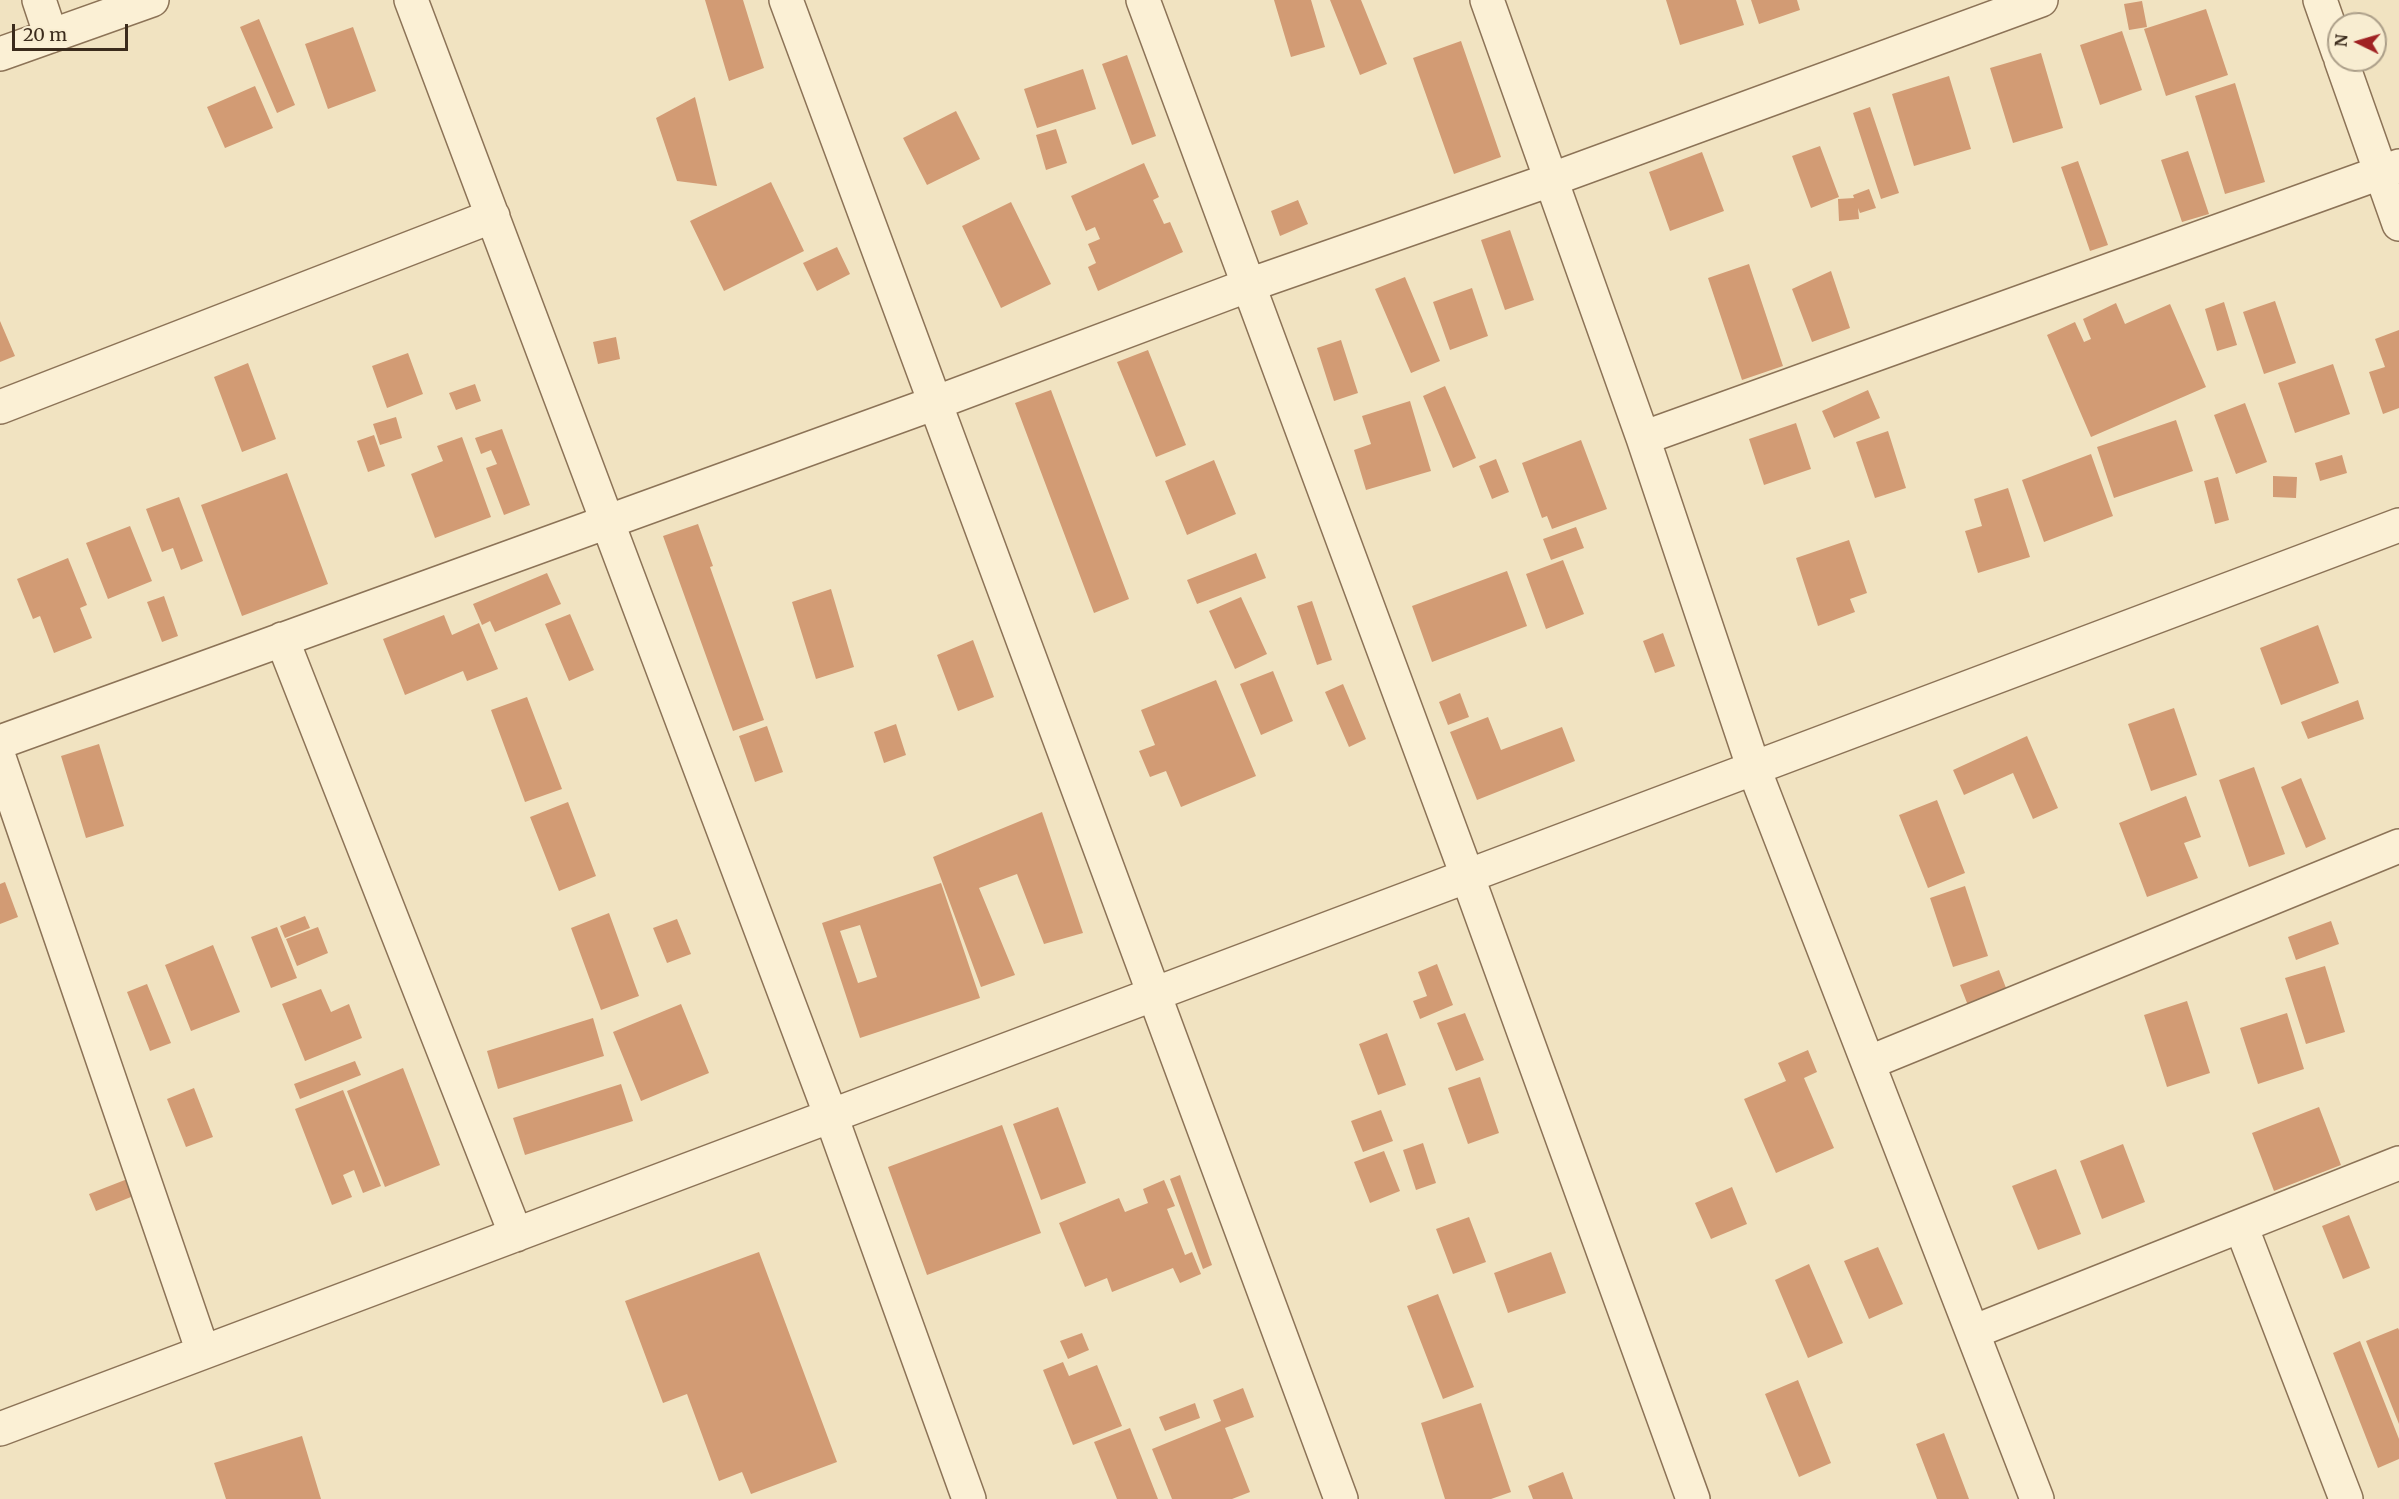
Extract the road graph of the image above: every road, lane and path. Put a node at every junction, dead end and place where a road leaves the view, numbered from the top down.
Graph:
1 (39, 0) edge
2 (152, 0) edge
3 (411, 0) edge
4 (786, 0) edge
5 (1143, 0) edge
6 (1487, 0) edge
7 (2041, 0) edge
8 (2320, 0) edge
9 (2327, 20) edge
10 (51, 36) junction
11 (0, 54) edge
12 (2346, 72) edge
13 (2390, 169) edge
14 (1550, 180) junction
15 (493, 216) junction
16 (2399, 224) edge
17 (1249, 285) junction
18 (935, 403) junction
19 (0, 407) edge
20 (1643, 438) junction
21 (607, 521) junction
22 (2399, 525) edge
23 (282, 639) junction
24 (0, 742) edge
25 (0, 760) edge
26 (1754, 769) junction
27 (2399, 846) edge
28 (1467, 875) junction
29 (1154, 995) junction
30 (1868, 1063) junction
31 (831, 1116) junction
32 (2399, 1163) edge
33 (2241, 1226) junction
34 (516, 1235) junction
35 (1973, 1332) junction
36 (203, 1352) junction
37 (0, 1429) edge
38 (2026, 1492) edge
39 (969, 1499) edge
40 (1341, 1499) edge
41 (1693, 1499) edge
42 (2346, 1499) edge

1 - 10 street
2 - 10 street
3 - 15 street
4 - 18 street
5 - 17 street
6 - 14 street
7 - 14 street
8 - 9 street
10 - 11 street
12 - 13 street
13 - 16 street
13 - 20 street
14 - 17 street
14 - 20 street
15 - 19 street
15 - 21 street
17 - 18 street
17 - 28 street
18 - 21 street
18 - 29 street
20 - 26 street
21 - 23 street
21 - 31 street
22 - 26 street
23 - 24 street
23 - 34 street
25 - 36 street
26 - 28 street
26 - 30 street
27 - 30 street
28 - 29 street
28 - 41 street
29 - 31 street
29 - 40 street
30 - 35 street
31 - 34 street
31 - 39 street
32 - 33 street
33 - 35 street
33 - 42 street
34 - 36 street
35 - 38 street
36 - 37 street

